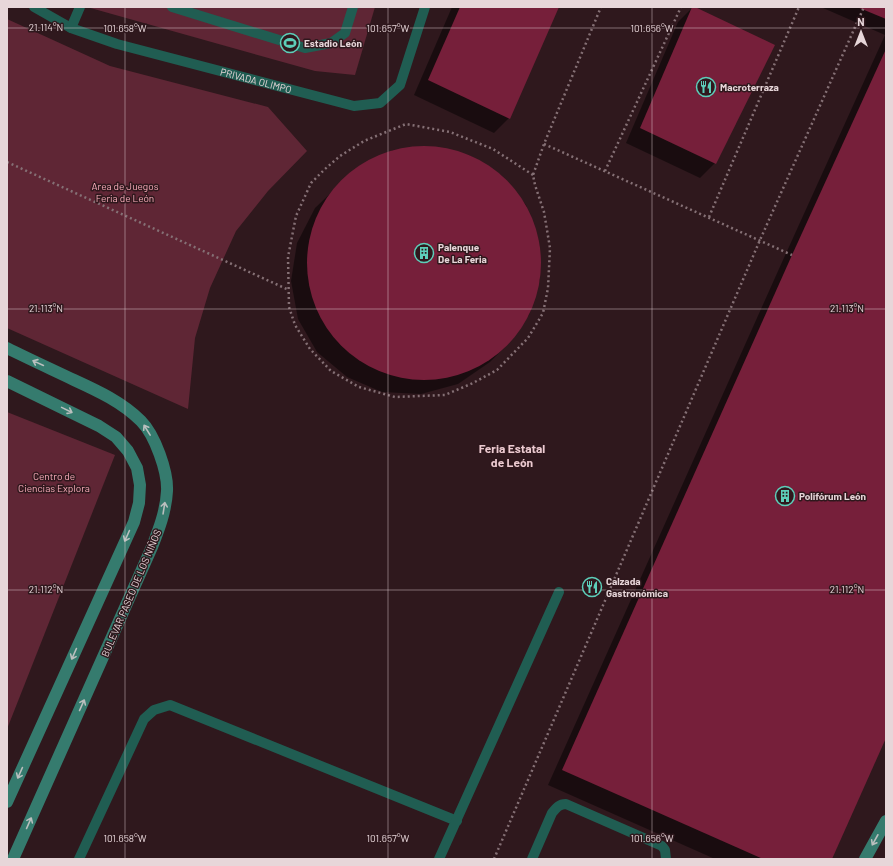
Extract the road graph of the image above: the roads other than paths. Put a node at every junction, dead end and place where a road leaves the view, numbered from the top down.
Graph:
1 (34, 7) edge
2 (80, 7) edge
3 (172, 7) edge
4 (352, 7) edge
5 (425, 7) edge
6 (71, 28) junction
7 (7, 348) edge
8 (7, 381) edge
9 (559, 592) dead end
10 (7, 802) edge
11 (457, 821) junction
12 (886, 821) edge
13 (13, 859) edge
14 (80, 859) edge
15 (440, 859) edge
16 (532, 859) edge
17 (666, 859) edge
18 (865, 859) edge

1 - 6 lane, PRIVADA OLIMPO
2 - 6 lane
3 - 4 lane
5 - 6 lane, PRIVADA OLIMPO
13 -> 7 street, BULEVAR PASEO DE LOS NIÑOS
8 -> 10 street
9 - 11 lane
11 - 14 lane
11 - 15 lane
12 -> 18 street
16 - 17 lane

